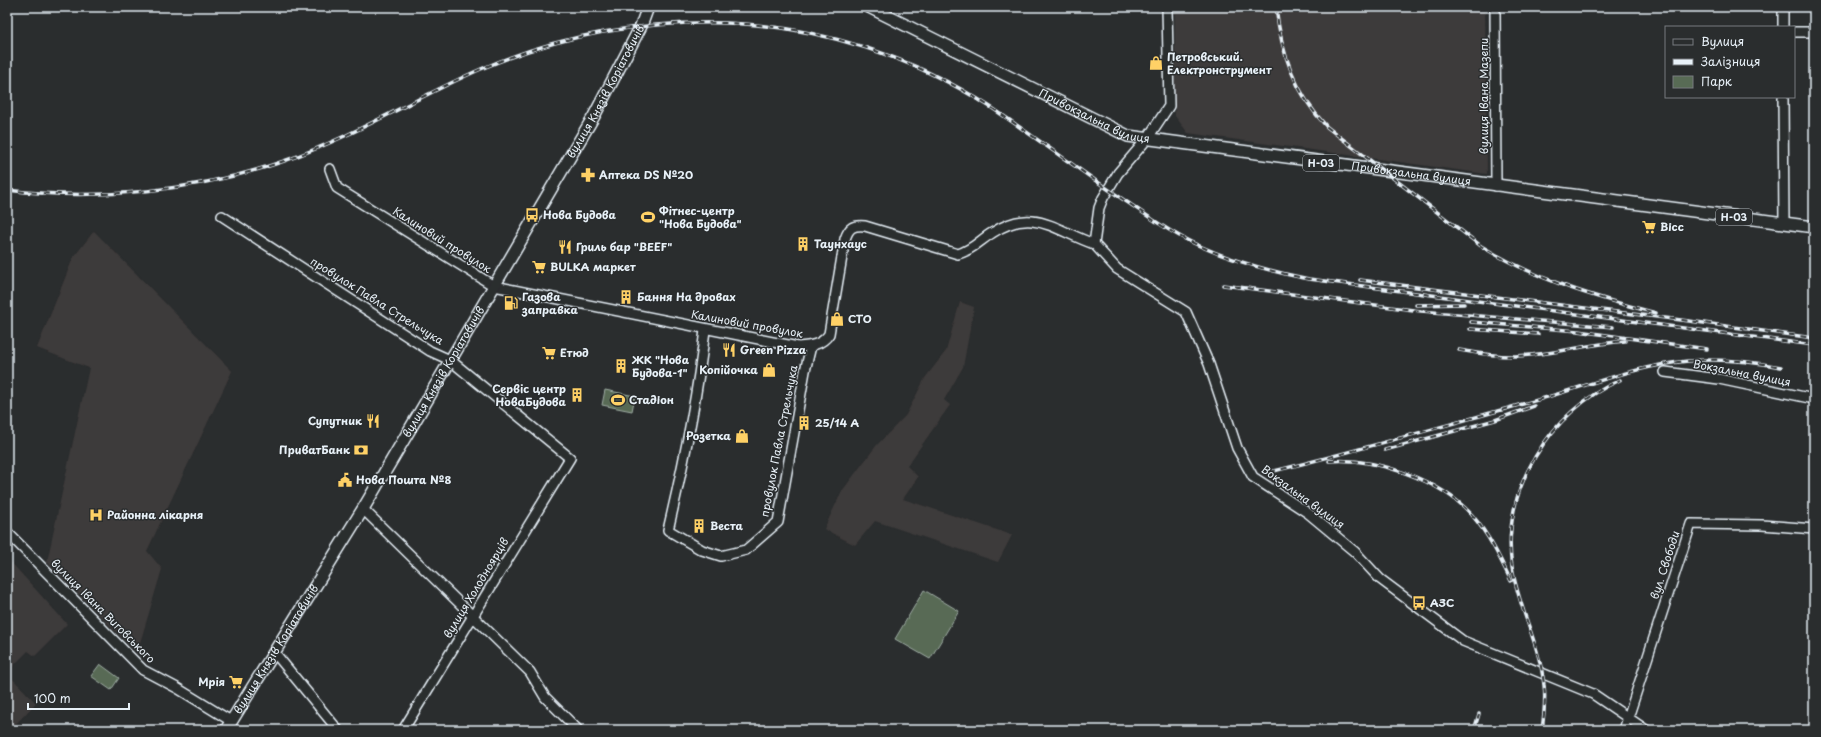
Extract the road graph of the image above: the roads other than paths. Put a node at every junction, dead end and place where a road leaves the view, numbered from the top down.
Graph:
1 (648, 7) edge
2 (869, 7) edge
3 (1167, 7) edge
4 (1495, 7) edge
5 (1783, 7) edge
6 (1783, 26) edge
7 (1795, 32) edge
8 (1814, 32) edge
9 (1784, 98) edge
10 (1147, 139) junction
11 (330, 169) dead end
12 (1496, 186) junction
13 (222, 216) dead end
14 (1784, 223) junction
15 (1814, 227) edge
16 (1094, 244) junction
17 (494, 286) junction
18 (705, 330) junction
19 (811, 346) junction
20 (450, 360) junction
21 (1665, 372) dead end
22 (1814, 399) edge
23 (570, 458) joint
24 (363, 509) junction
25 (1814, 529) edge
26 (7, 532) edge
27 (472, 617) junction
28 (274, 652) junction
29 (1628, 718) junction
30 (228, 726) edge
31 (338, 730) edge
32 (403, 730) edge
33 (578, 730) edge
34 (1624, 730) edge
35 (1646, 730) edge

1 - 17 main road, вулиця Князів Коріатовичів
2 - 10 main road, Привокзальна вулиця / Н-03
3 - 10 street
4 - 12 street, вулиця Івана Мазепи
5 - 6 street
7 - 8 street
9 - 14 street
10 - 12 main road, Привокзальна вулиця / Н-03
10 - 16 street
11 - 17 street, Калиновий провулок
12 - 14 main road, Привокзальна вулиця / Н-03
13 - 20 street, провулок Павла Стрельчука
14 - 15 main road, Привокзальна вулиця / Н-03
16 - 19 street, Калиновий провулок
16 - 29 street, Вокзальна вулиця
17 - 18 street, Калиновий провулок
17 - 20 main road, вулиця Князів Коріатовичів
18 - 19 street, Калиновий провулок
18 - 19 street, провулок Павла Стрельчука
20 - 23 street, провулок Павла Стрельчука
20 - 24 main road, вулиця Князів Коріатовичів
21 - 22 street, Вокзальна вулиця
23 - 27 street, вулиця Холодноярців
24 - 27 street
24 - 28 main road, вулиця Князів Коріатовичів
25 - 29 street, вул. Свободи
26 - 30 street, вулиця Івана Виговського
27 - 32 street, вулиця Холодноярців
27 - 33 street
28 - 30 main road, вулиця Князів Коріатовичів
28 - 31 street
29 - 34 street, вул. Свободи
29 - 35 street, Вокзальна вулиця

